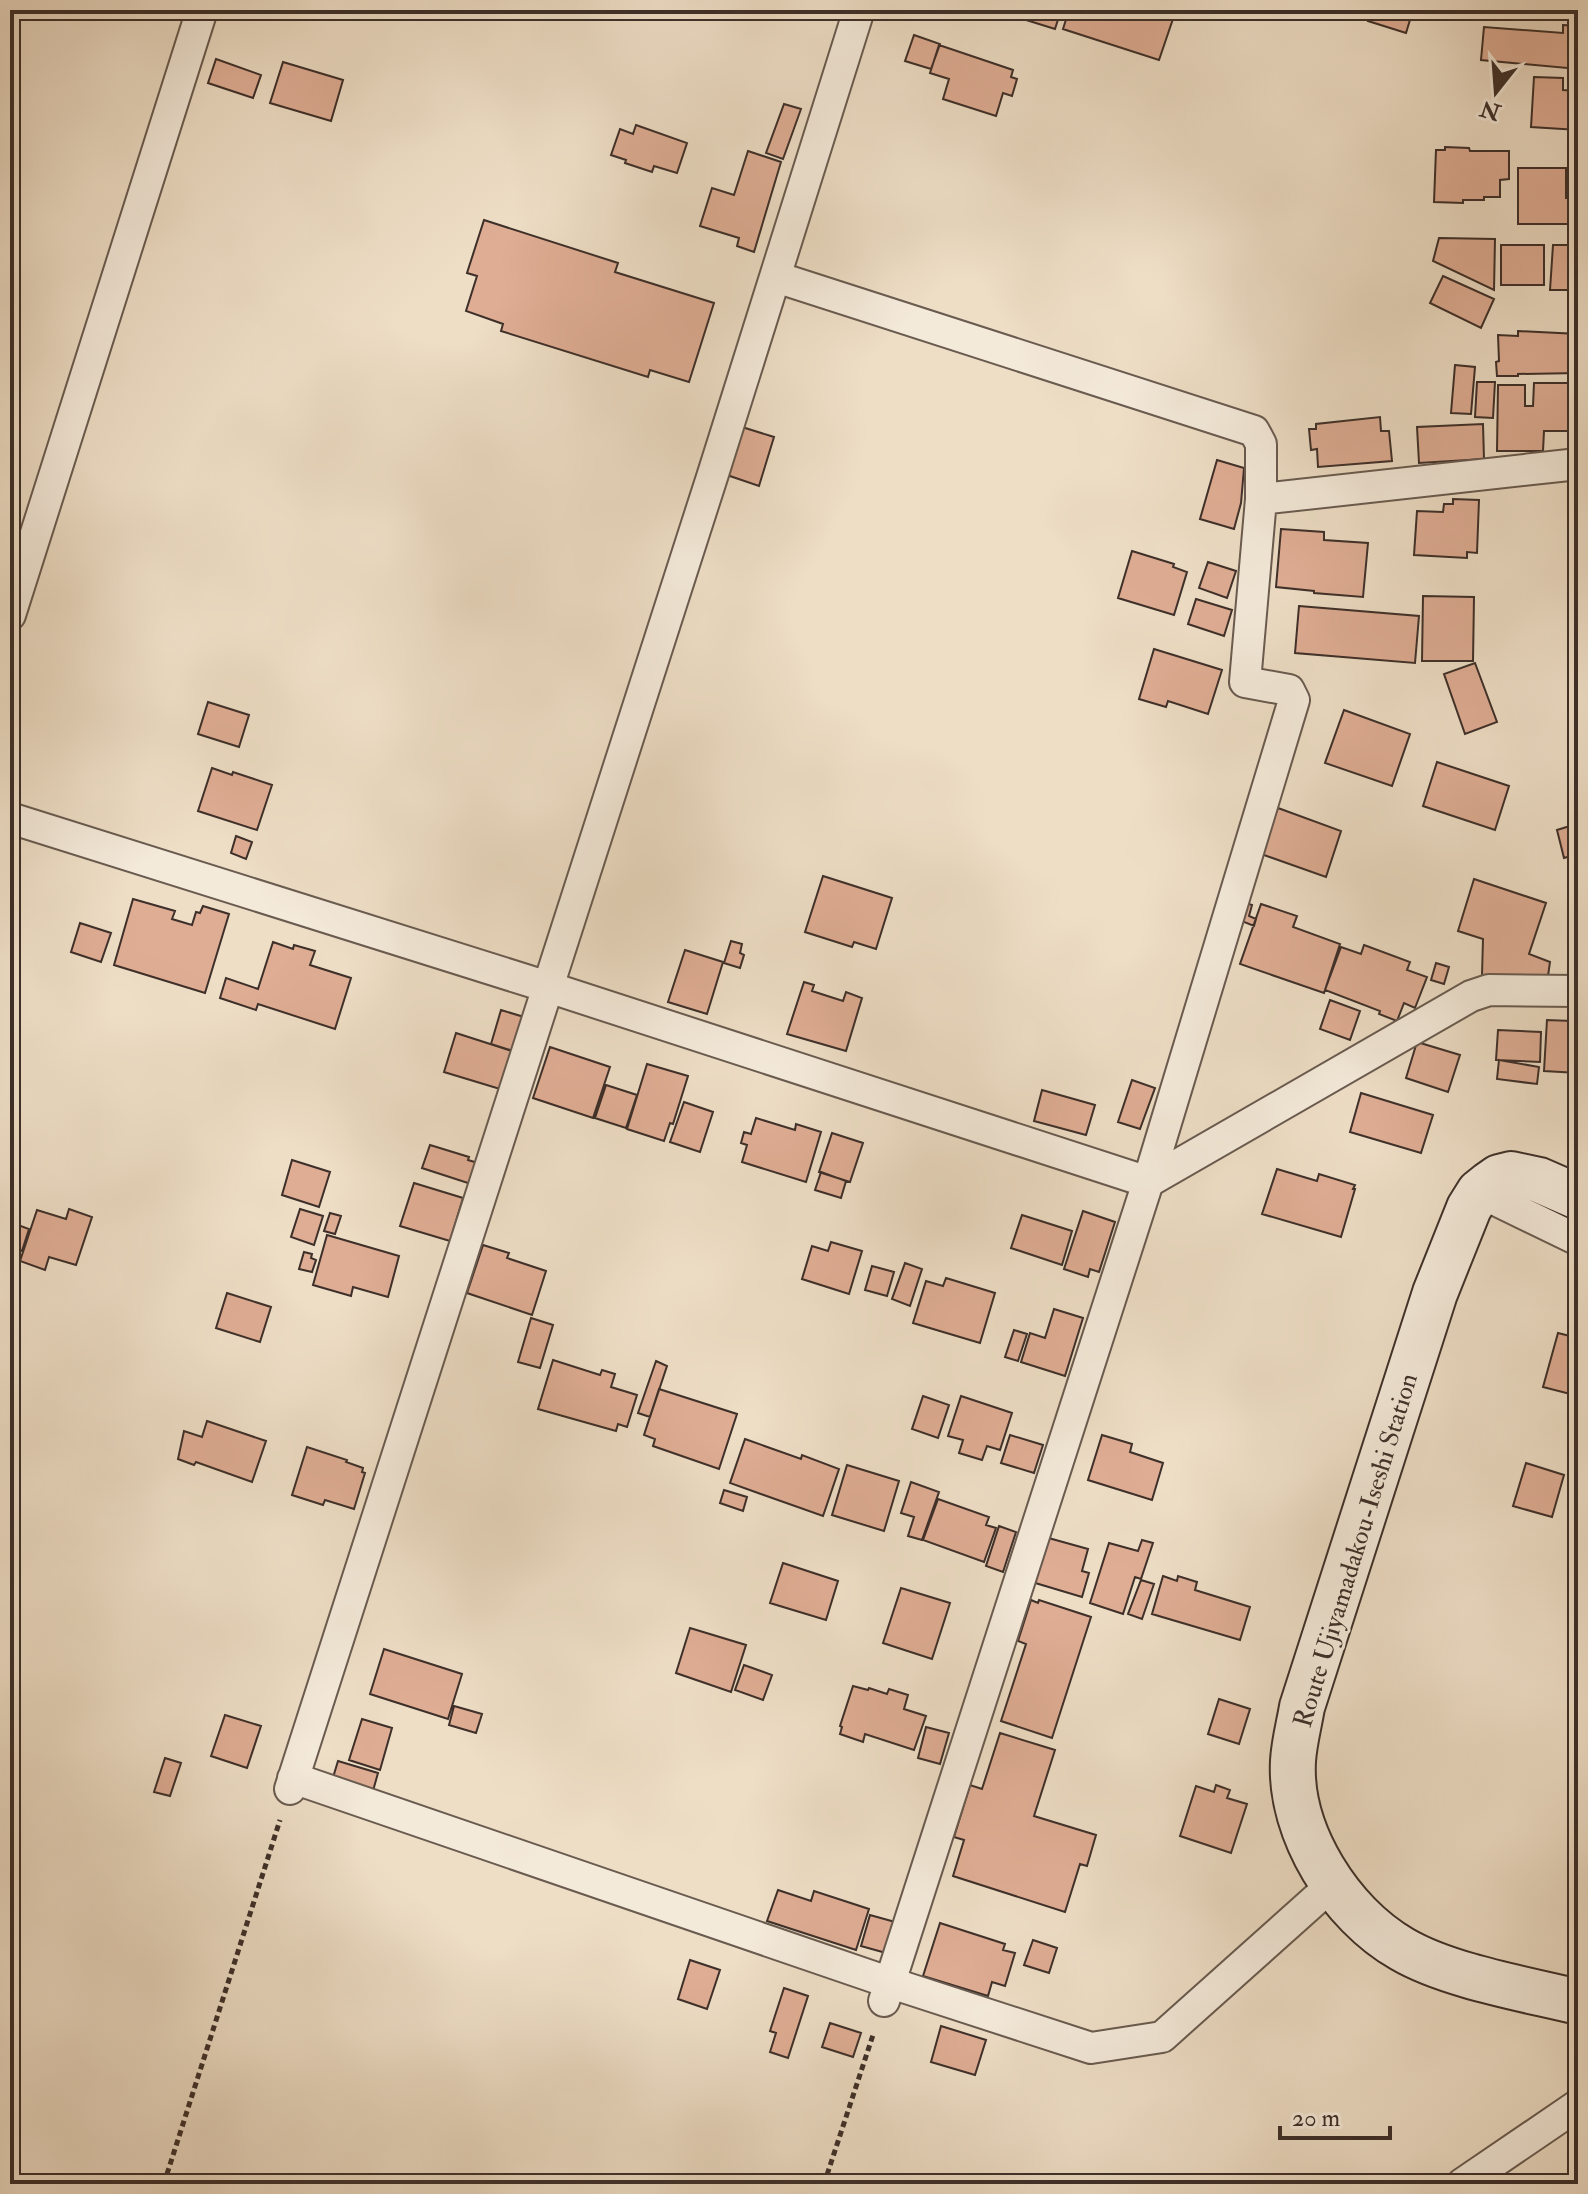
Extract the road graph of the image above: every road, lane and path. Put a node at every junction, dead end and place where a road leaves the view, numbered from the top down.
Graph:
1 (202, 10) edge
2 (859, 10) edge
3 (776, 277) junction
4 (1578, 464) edge
5 (1261, 499) junction
6 (10, 615) edge
7 (10, 818) edge
8 (548, 987) junction
9 (1578, 991) edge
10 (1148, 1182) junction
11 (1479, 1192) junction
12 (1578, 1197) edge
13 (1578, 1240) edge
14 (292, 1783) junction
15 (1333, 1884) junction
16 (888, 1992) junction
17 (1578, 2002) edge
18 (1578, 2105) edge
19 (167, 2174) dead end
20 (824, 2184) edge
21 (1462, 2184) edge

1 - 6 street
2 - 3 street
3 - 5 street
3 - 8 street
4 - 5 street
5 - 10 street
7 - 8 street
8 - 10 street
8 - 14 street
9 - 10 street
10 - 16 street
11 - 12 main road
11 - 13 street
11 - 15 main road, Route Ujiyamadakou-Iseshi Station
14 - 16 street
14 - 19 path
15 - 16 street
15 - 17 main road, Route Ujiyamadakou-Iseshi Station
16 - 20 path
18 - 21 street

